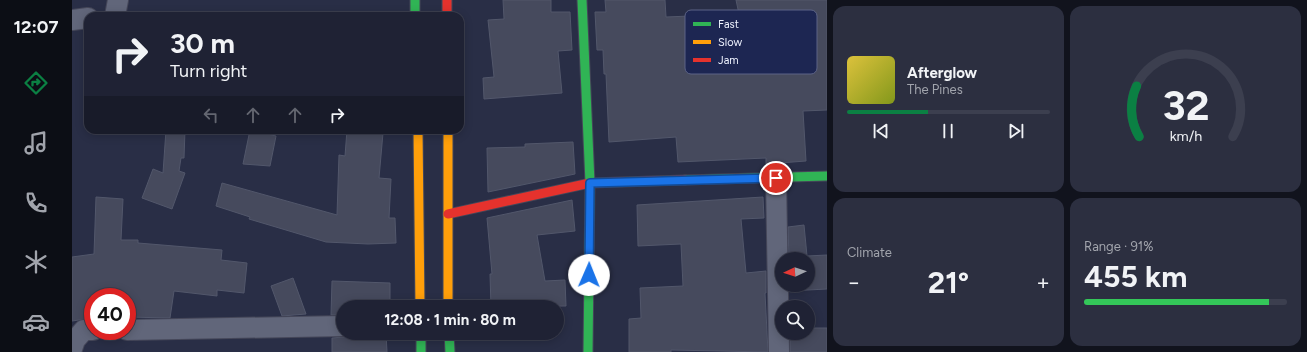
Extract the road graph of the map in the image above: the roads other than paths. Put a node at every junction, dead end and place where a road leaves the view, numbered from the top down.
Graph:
1 (118, 0) edge
2 (415, 0) edge
3 (447, 0) edge
4 (582, 0) edge
5 (116, 12) edge
6 (415, 12) edge
7 (447, 12) edge
8 (84, 18) edge
9 (72, 20) edge
10 (418, 134) edge
11 (448, 134) edge
12 (827, 176) edge
13 (776, 178) junction
14 (590, 183) junction
15 (448, 214) junction
16 (420, 300) edge
17 (448, 300) edge
18 (336, 326) edge
19 (84, 330) edge
20 (136, 330) edge
21 (421, 340) edge
22 (449, 340) edge
23 (72, 349) edge
24 (421, 352) edge
25 (450, 352) edge
26 (588, 352) edge
27 (779, 352) edge

1 - 5 street
2 - 6 street
3 - 7 street
4 - 14 street
8 - 9 street
10 - 16 street
11 - 15 street
12 - 13 street
13 - 14 street
13 - 27 street
14 - 15 street
14 - 26 street
15 - 17 street
18 - 20 street
19 - 23 street
21 - 24 street
22 - 25 street

